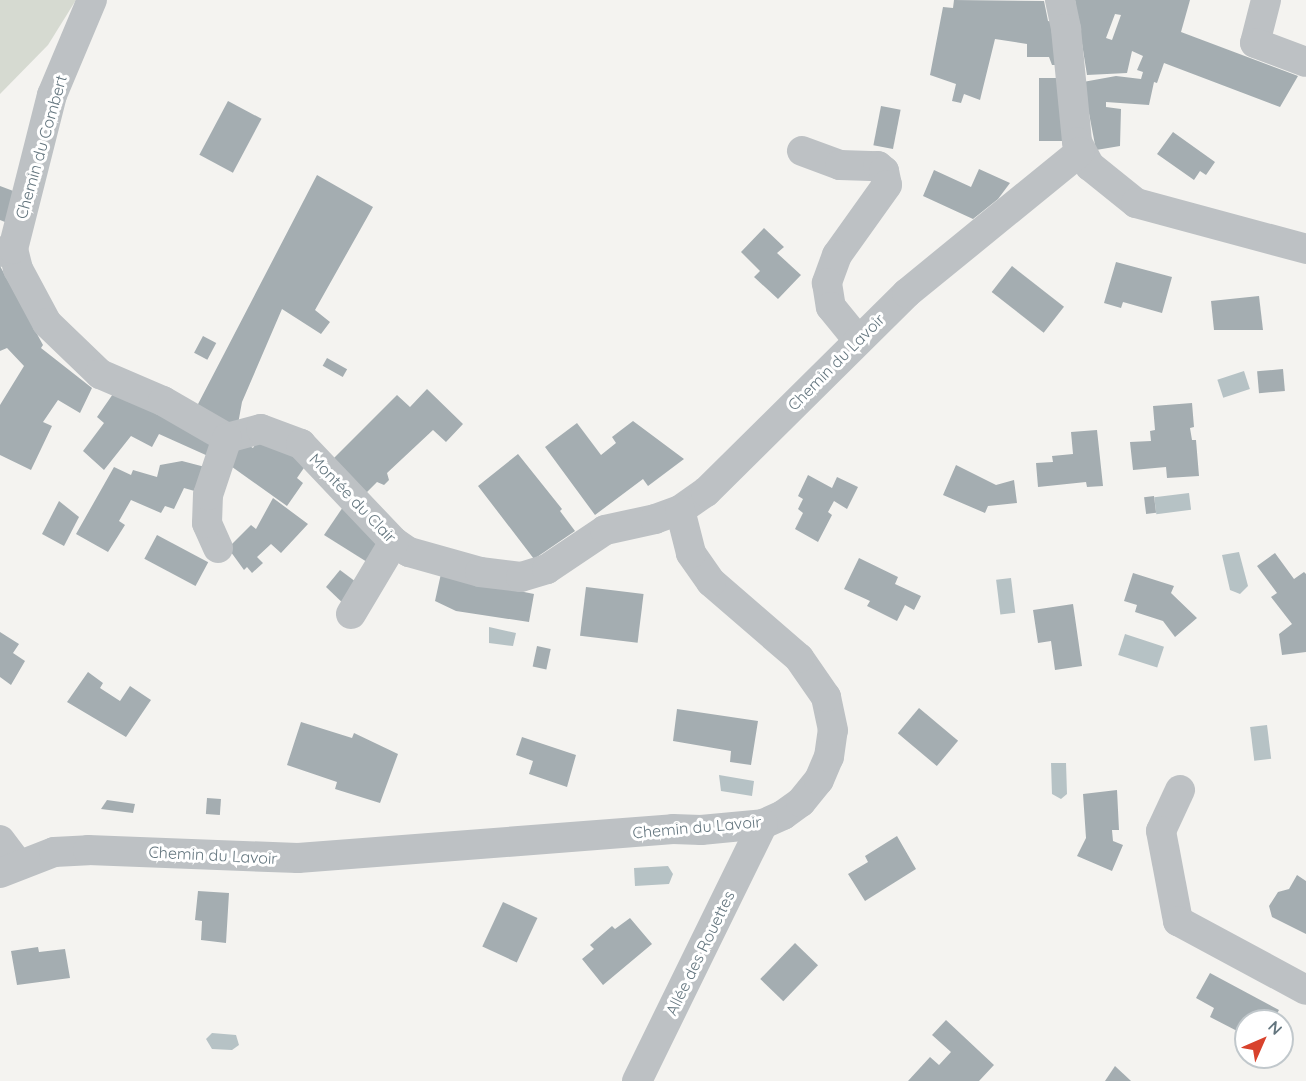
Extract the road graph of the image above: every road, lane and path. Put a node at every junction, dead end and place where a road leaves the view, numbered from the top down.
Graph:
1 (92, 0) edge
2 (1060, 0) edge
3 (1266, 0) edge
4 (1306, 62) edge
5 (802, 151) dead end
6 (1080, 152) junction
7 (1306, 249) edge
8 (6, 251) edge
9 (857, 339) junction
10 (227, 438) junction
11 (680, 510) junction
12 (394, 542) junction
13 (218, 548) dead end
14 (351, 614) dead end
15 (1180, 790) dead end
16 (763, 824) junction
17 (4, 859) edge
18 (1306, 990) edge
19 (637, 1081) edge

1 - 8 street, Chemin du Combert
2 - 6 street
3 - 4 street
5 - 9 street
6 - 7 street
6 - 9 street, Chemin du Lavoir
8 - 10 street
9 - 11 street, Chemin du Lavoir
10 - 12 street, Montée du Clair
10 - 13 street
11 - 12 street, Montée du Clair
11 - 16 street, Chemin du Lavoir
12 - 14 street
15 - 18 street
16 - 17 street, Chemin du Lavoir
16 - 19 street, Allée des Rouettes

